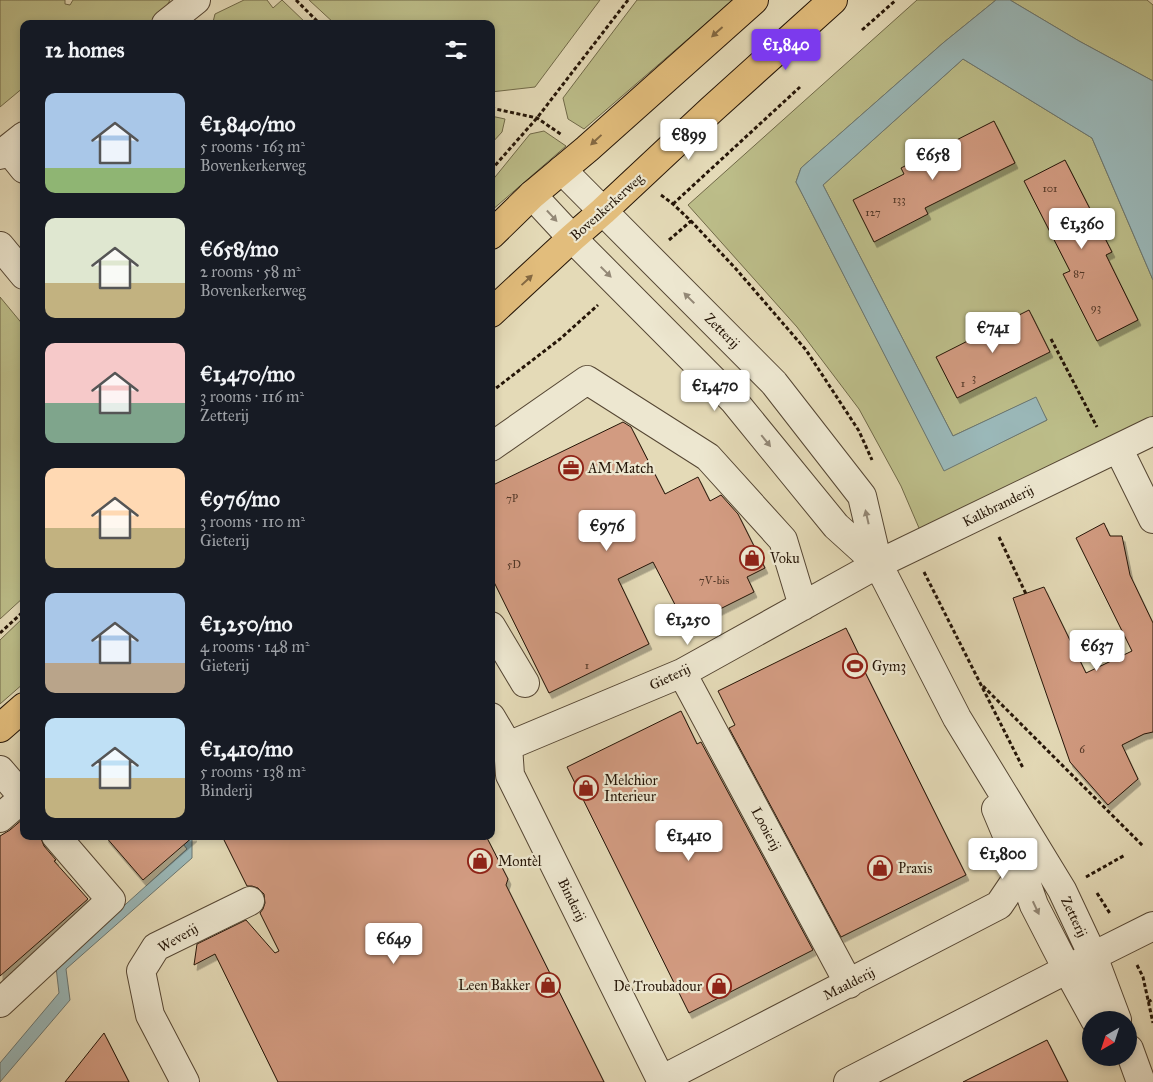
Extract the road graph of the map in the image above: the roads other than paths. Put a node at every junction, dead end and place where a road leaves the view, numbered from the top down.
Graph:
1 (196, 0) edge
2 (754, 0) edge
3 (833, 0) edge
4 (171, 20) edge
5 (562, 170) junction
6 (532, 195) junction
7 (603, 211) junction
8 (495, 231) edge
9 (572, 238) junction
10 (0, 246) edge
11 (20, 271) edge
12 (495, 309) edge
13 (1153, 431) edge
14 (495, 445) edge
15 (1114, 450) junction
16 (1153, 519) edge
17 (878, 564) junction
18 (803, 606) junction
19 (495, 633) edge
20 (682, 673) junction
21 (525, 683) dead end
22 (20, 710) edge
23 (957, 718) junction
24 (495, 724) edge
25 (0, 728) edge
26 (508, 746) junction
27 (0, 770) edge
28 (501, 776) edge
29 (20, 794) edge
30 (20, 801) edge
31 (0, 818) edge
32 (59, 840) edge
33 (1022, 871) junction
34 (250, 901) dead end
35 (1153, 926) edge
36 (1092, 956) junction
37 (1067, 969) junction
38 (849, 984) junction
39 (0, 1003) edge
40 (1090, 1011) edge
41 (1113, 1011) edge
42 (1121, 1066) edge
43 (1136, 1066) edge
44 (662, 1081) edge
45 (185, 1082) edge
46 (848, 1082) edge
47 (1130, 1082) edge
48 (1142, 1082) edge

1 - 4 street
2 -> 5 main road
3 - 7 main road, Bovenkerkerweg
5 - 6 main road
5 - 7 street, Zetterij
6 - 8 main road
6 -> 9 street, Zetterij
7 - 9 main road, Bovenkerkerweg
17 -> 7 street, Zetterij
12 -> 9 main road, Bovenkerkerweg
9 -> 17 street, Zetterij
10 - 11 street
13 - 15 street, Kalkbranderij
14 - 18 street
15 - 16 street
15 - 17 street, Kalkbranderij
17 - 18 street, Gieterij
17 - 23 street, Zetterij
18 - 20 street, Gieterij
19 - 21 street
20 - 26 street, Gieterij
20 - 38 street, Looierij
22 - 25 main road
23 - 33 street, Zetterij
23 - 36 street, Zetterij
24 - 26 street, Binderij
26 - 28 street, Binderij
27 - 29 street
28 - 44 street, Binderij
30 - 31 street
32 - 39 street
33 -> 37 street, Zetterij
33 - 38 street, Maalderij
34 - 45 street, Weverij
35 - 36 street
36 - 37 street
36 - 41 street, Zetterij
37 - 40 street, Zetterij
37 - 46 street
38 - 44 street, Maalderij
42 - 47 street
43 - 48 street

